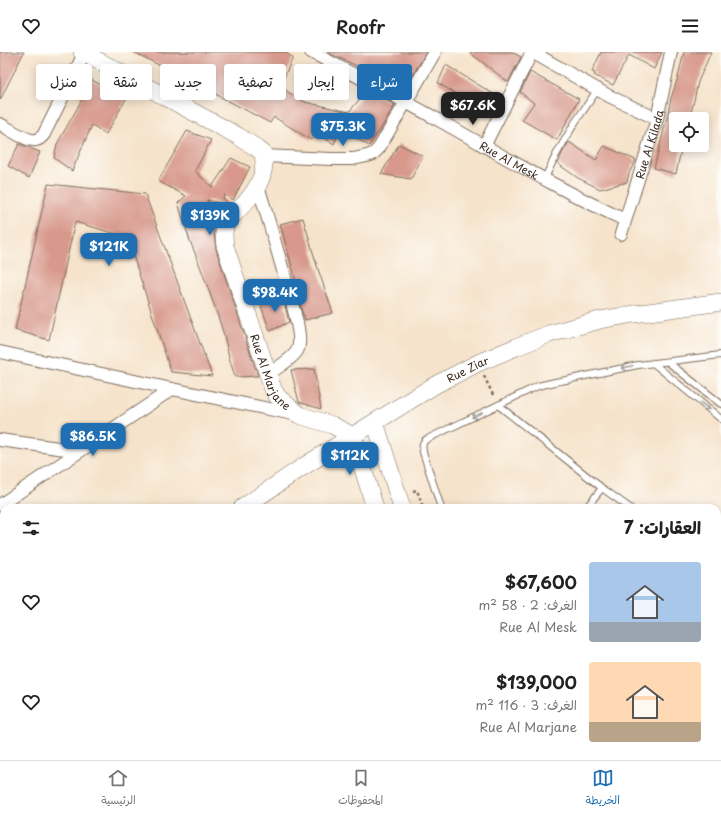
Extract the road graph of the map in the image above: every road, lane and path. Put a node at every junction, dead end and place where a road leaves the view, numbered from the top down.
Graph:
1 (311, 52) edge
2 (435, 52) edge
3 (532, 52) edge
4 (671, 52) edge
5 (84, 53) edge
6 (598, 89) junction
7 (405, 103) junction
8 (657, 119) junction
9 (0, 124) edge
10 (484, 146) junction
11 (264, 156) junction
12 (544, 180) junction
13 (258, 186) junction
14 (624, 220) junction
15 (621, 234) dead end
16 (721, 302) edge
17 (0, 352) edge
18 (721, 355) edge
19 (668, 362) junction
20 (478, 363) junction
21 (653, 363) junction
22 (268, 374) junction
23 (698, 386) junction
24 (172, 389) junction
25 (692, 395) junction
26 (721, 404) edge
27 (498, 405) junction
28 (299, 415) junction
29 (721, 419) edge
30 (375, 422) junction
31 (353, 436) junction
32 (0, 440) edge
33 (80, 451) junction
34 (602, 488) junction
35 (1, 504) edge
36 (248, 504) edge
37 (374, 504) edge
38 (401, 504) edge
39 (439, 504) edge
40 (589, 504) edge
41 (624, 504) edge

1 - 7 street, Rue Al Mesk
2 - 7 street
3 - 6 street
3 - 10 street
4 - 8 street, Rue Al Kilada
5 - 9 street
5 - 11 main road
6 - 8 street
6 - 12 lane
7 - 10 street, Rue Al Mesk
7 - 11 street
8 - 14 street, Rue Al Kilada
10 - 12 street, Rue Al Mesk
11 - 13 main road, Rue Al Marjane
12 - 14 street, Rue Al Mesk
13 - 22 main road, Rue Al Marjane
13 - 22 street
14 - 15 street, Rue Al Kilada
16 - 20 main road, Rue Ziar
17 - 24 street
18 - 19 lane
19 - 21 lane
19 - 23 lane
20 - 27 path
20 - 30 main road, Rue Ziar
21 - 25 lane
21 -> 27 lane
22 - 28 main road, Rue Al Marjane
23 - 25 lane
23 - 26 lane
24 - 28 street
24 - 33 street
25 -> 29 lane
27 - 34 lane
27 -> 39 lane
28 - 31 main road, Rue Al Marjane
30 - 31 main road, Rue Ziar
30 - 38 main road
31 - 36 main road, Rue Ziar
31 - 37 main road
32 - 33 street
33 - 35 street
34 - 40 lane
34 - 41 lane

